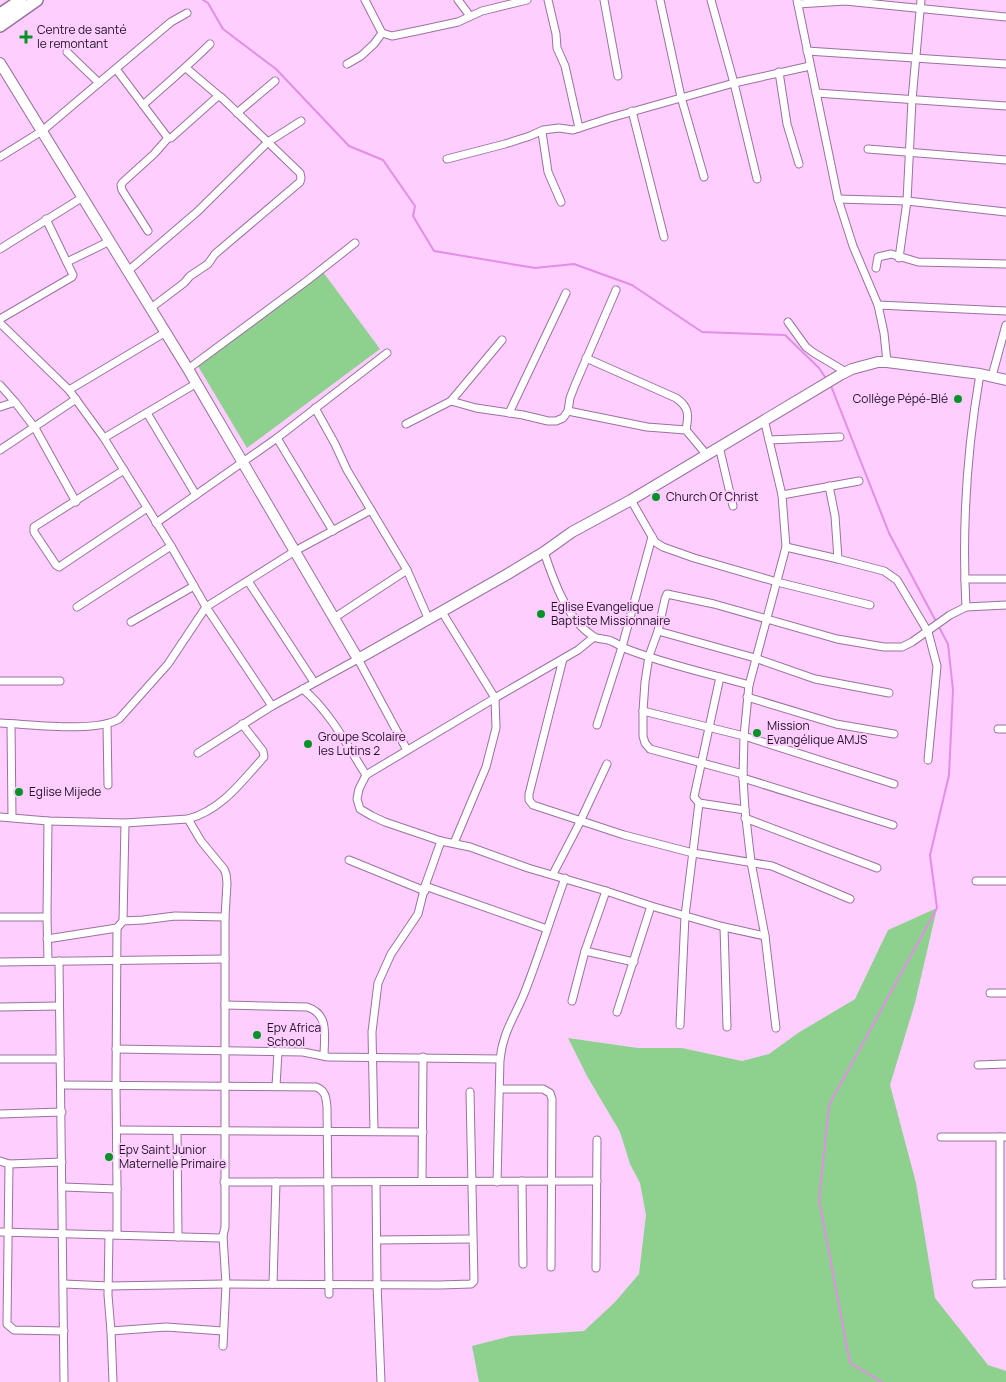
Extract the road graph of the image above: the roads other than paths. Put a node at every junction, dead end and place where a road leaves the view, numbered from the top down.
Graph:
1 (20, 0) edge
2 (37, 0) edge
3 (365, 0) edge
4 (458, 0) edge
5 (527, 0) edge
6 (548, 0) edge
7 (604, 0) edge
8 (660, 0) edge
9 (711, 0) edge
10 (921, 0) edge
11 (797, 2) edge
12 (920, 9) junction
13 (186, 13) dead end
14 (0, 14) edge
15 (470, 16) junction
16 (1006, 17) edge
17 (0, 26) edge
18 (382, 33) junction
19 (210, 44) dead end
20 (807, 51) junction
21 (67, 52) dead end
22 (916, 58) junction
23 (0, 63) edge
24 (347, 64) dead end
25 (1006, 64) edge
26 (810, 66) junction
27 (186, 68) junction
28 (116, 69) junction
29 (779, 72) junction
30 (618, 76) dead end
31 (275, 81) dead end
32 (734, 82) junction
33 (99, 84) junction
34 (816, 93) junction
35 (219, 96) junction
36 (681, 97) junction
37 (912, 100) junction
38 (143, 105) junction
39 (1006, 106) edge
40 (632, 112) junction
41 (237, 113) junction
42 (301, 121) dead end
43 (579, 128) junction
44 (42, 131) junction
45 (542, 132) junction
46 (168, 138) junction
47 (268, 142) junction
48 (868, 149) dead end
49 (909, 152) junction
50 (0, 157) edge
51 (447, 159) dead end
52 (1006, 160) edge
53 (799, 164) dead end
54 (704, 177) dead end
55 (756, 179) dead end
56 (83, 197) junction
57 (838, 199) junction
58 (908, 201) junction
59 (561, 202) dead end
60 (1006, 212) edge
61 (46, 219) junction
62 (148, 231) dead end
63 (664, 237) dead end
64 (110, 241) junction
65 (355, 243) dead end
66 (0, 249) edge
67 (899, 258) junction
68 (67, 262) junction
69 (1006, 264) edge
70 (876, 268) dead end
71 (128, 271) junction
72 (616, 290) dead end
73 (566, 293) dead end
74 (878, 305) junction
75 (151, 308) junction
76 (1006, 311) edge
77 (0, 319) edge
78 (788, 322) dead end
79 (0, 323) edge
80 (1006, 325) edge
81 (166, 332) junction
82 (502, 340) dead end
83 (387, 353) dead end
84 (586, 358) junction
85 (887, 362) junction
86 (188, 369) junction
87 (846, 372) junction
88 (980, 374) junction
89 (992, 376) junction
90 (1006, 380) edge
91 (197, 383) junction
92 (0, 385) edge
93 (69, 390) junction
94 (76, 399) junction
95 (15, 402) junction
96 (451, 402) junction
97 (0, 407) edge
98 (315, 408) junction
99 (568, 411) junction
100 (147, 413) junction
101 (510, 413) junction
102 (764, 419) junction
103 (406, 424) dead end
104 (35, 428) junction
105 (686, 430) junction
106 (840, 437) dead end
107 (104, 438) junction
108 (277, 438) junction
109 (769, 440) junction
110 (719, 446) junction
111 (0, 450) edge
112 (706, 454) junction
113 (242, 463) junction
114 (124, 470) junction
115 (859, 481) dead end
116 (829, 486) junction
117 (196, 495) junction
118 (782, 495) junction
119 (631, 500) junction
120 (76, 502) junction
121 (733, 506) dead end
122 (147, 508) junction
123 (371, 510) junction
124 (156, 523) junction
125 (333, 531) junction
126 (652, 537) junction
127 (171, 546) junction
128 (786, 547) junction
129 (296, 551) junction
130 (544, 552) junction
131 (838, 559) junction
132 (407, 570) junction
133 (965, 579) junction
134 (1006, 579) edge
135 (248, 581) junction
136 (777, 582) junction
137 (194, 586) junction
138 (870, 605) dead end
139 (1006, 605) edge
140 (77, 607) dead end
141 (206, 607) junction
142 (966, 607) junction
143 (442, 612) junction
144 (334, 618) junction
145 (766, 618) junction
146 (429, 620) junction
147 (131, 622) dead end
148 (658, 631) junction
149 (928, 632) junction
150 (594, 637) junction
151 (622, 647) junction
152 (649, 656) junction
153 (755, 658) junction
154 (358, 659) junction
155 (563, 659) junction
156 (720, 677) junction
157 (60, 680) dead end
158 (0, 682) edge
159 (314, 682) junction
160 (749, 685) junction
161 (303, 688) junction
162 (889, 693) dead end
163 (747, 696) junction
164 (495, 698) junction
165 (272, 706) junction
166 (643, 711) junction
167 (0, 723) edge
168 (11, 724) junction
169 (107, 724) junction
170 (242, 724) junction
171 (596, 725) dead end
172 (710, 727) junction
173 (998, 729) dead end
174 (1006, 729) edge
175 (894, 734) dead end
176 (744, 736) junction
177 (407, 750) junction
178 (198, 753) dead end
179 (928, 760) dead end
180 (701, 763) junction
181 (607, 764) dead end
182 (366, 775) junction
183 (743, 776) junction
184 (894, 784) dead end
185 (108, 785) dead end
186 (699, 803) junction
187 (745, 814) junction
188 (0, 817) edge
189 (12, 817) junction
190 (188, 819) junction
191 (581, 820) junction
192 (48, 821) junction
193 (125, 823) junction
194 (893, 825) dead end
195 (441, 841) junction
196 (454, 843) junction
197 (693, 853) junction
198 (349, 860) dead end
199 (751, 862) junction
200 (877, 868) dead end
201 (553, 874) junction
202 (565, 878) junction
203 (976, 881) dead end
204 (1006, 881) edge
205 (425, 888) junction
206 (606, 891) junction
207 (850, 898) dead end
208 (651, 906) junction
209 (225, 916) junction
210 (686, 916) junction
211 (0, 917) edge
212 (46, 917) junction
213 (123, 921) junction
214 (724, 927) junction
215 (117, 928) junction
216 (547, 929) junction
217 (765, 936) junction
218 (48, 939) junction
219 (585, 951) junction
220 (225, 959) junction
221 (48, 961) junction
222 (58, 961) junction
223 (116, 961) junction
224 (0, 962) edge
225 (634, 962) junction
226 (990, 993) dead end
227 (1006, 993) edge
228 (572, 1000) dead end
229 (225, 1005) junction
230 (59, 1006) junction
231 (0, 1007) edge
232 (618, 1012) dead end
233 (680, 1025) dead end
234 (727, 1027) dead end
235 (776, 1028) dead end
236 (116, 1050) junction
237 (225, 1050) junction
238 (278, 1052) junction
239 (324, 1056) junction
240 (372, 1057) junction
241 (423, 1057) junction
242 (0, 1059) edge
243 (60, 1059) junction
244 (500, 1059) junction
245 (1006, 1064) edge
246 (978, 1065) dead end
247 (61, 1085) junction
248 (116, 1085) junction
249 (276, 1086) junction
250 (225, 1087) junction
251 (500, 1089) junction
252 (470, 1092) dead end
253 (62, 1112) junction
254 (0, 1114) edge
255 (117, 1130) junction
256 (177, 1131) junction
257 (374, 1131) junction
258 (224, 1132) junction
259 (326, 1132) junction
260 (423, 1132) junction
261 (941, 1137) dead end
262 (1003, 1137) edge
263 (597, 1140) dead end
264 (0, 1161) edge
265 (62, 1162) junction
266 (9, 1164) junction
267 (422, 1181) junction
268 (471, 1181) junction
269 (522, 1181) junction
270 (550, 1181) junction
271 (224, 1182) junction
272 (276, 1182) junction
273 (327, 1182) junction
274 (376, 1182) junction
275 (497, 1182) junction
276 (597, 1182) junction
277 (63, 1187) junction
278 (117, 1189) junction
279 (0, 1232) edge
280 (9, 1233) junction
281 (63, 1234) junction
282 (113, 1235) junction
283 (223, 1236) junction
284 (178, 1237) junction
285 (472, 1239) junction
286 (377, 1240) junction
287 (523, 1264) dead end
288 (551, 1267) dead end
289 (596, 1268) dead end
290 (1003, 1283) edge
291 (64, 1284) junction
292 (226, 1284) junction
293 (273, 1284) junction
294 (328, 1284) junction
295 (377, 1284) junction
296 (976, 1284) dead end
297 (108, 1286) junction
298 (329, 1294) dead end
299 (111, 1330) junction
300 (64, 1331) junction
301 (223, 1331) junction
302 (222, 1346) dead end
303 (64, 1382) edge
304 (113, 1382) edge
305 (381, 1382) edge

1 - 14 main road
2 - 17 main road
3 - 18 street
4 - 15 street
5 - 15 street
6 - 43 street
7 - 30 street
8 - 36 street
9 - 32 street
10 - 12 street
11 - 12 street
11 - 20 street
12 - 16 street
12 - 22 street
13 - 28 street
15 - 18 street
18 - 24 street
19 - 27 street
20 - 22 street
20 - 26 street
21 - 33 street
22 - 25 street
22 - 37 street
23 - 44 street
26 - 29 street
26 - 34 street
27 - 35 street
27 - 38 street
28 - 33 street
28 - 38 street
29 - 32 street
29 - 53 street
31 - 41 street
32 - 36 street
32 - 55 street
33 - 44 street
34 - 37 street
34 - 57 street
35 - 41 street
35 - 46 street
36 - 40 street
36 - 54 street
37 - 39 street
37 - 49 street
38 - 46 street
40 - 43 street
40 - 63 street
41 - 47 street
42 - 47 street
43 - 45 street
44 - 50 street
44 - 56 street
45 - 51 street
45 - 59 street
46 - 62 street
47 - 71 street
47 - 75 street
48 - 49 street
49 - 52 street
49 - 58 street
56 - 61 street
56 - 64 street
57 - 58 street
57 - 74 street
58 - 60 street
58 - 67 street
61 - 66 street
61 - 68 street
64 - 68 street
64 - 71 street
65 - 86 street
67 - 69 street
67 - 70 street
68 - 77 street
71 - 75 street
72 - 84 street
73 - 101 street
74 - 76 street
74 - 85 street
75 - 81 street
78 - 87 street
79 - 93 street
80 - 89 street
81 - 86 street
81 - 93 street
82 - 96 street
83 - 98 street
84 - 99 street
84 - 105 street
85 - 87 street
85 - 88 street
86 - 91 street
87 - 102 street
88 - 89 street
88 - 133 street
89 - 90 street
91 - 100 street
91 - 113 street
92 - 95 street
93 - 94 street
94 - 104 street
94 - 107 street
95 - 97 street
95 - 104 street
96 - 101 street
96 - 103 street
98 - 108 street
98 - 123 street
99 - 101 street
99 - 105 street
100 - 107 street
100 - 117 street
102 - 109 street
102 - 110 street
104 - 111 street
104 - 120 street
105 - 112 street
106 - 109 street
107 - 114 street
108 - 113 street
108 - 125 street
109 - 118 street
110 - 112 street
110 - 121 street
112 - 119 street
113 - 117 street
113 - 129 street
114 - 120 street
114 - 122 street
115 - 116 street
116 - 118 street
116 - 131 street
117 - 124 street
118 - 128 street
119 - 126 street
119 - 130 street
120 - 122 street
122 - 124 street
123 - 125 street
123 - 132 street
124 - 127 street
125 - 129 street
126 - 136 street
126 - 151 street
127 - 137 street
127 - 140 street
128 - 131 street
128 - 136 street
129 - 135 street
129 - 144 street
130 - 143 street
130 - 150 street
131 - 149 street
132 - 144 street
132 - 146 street
133 - 134 street
133 - 142 street
135 - 141 street
135 - 159 street
136 - 138 street
136 - 145 street
137 - 141 street
137 - 147 street
139 - 142 street
141 - 165 street
141 - 169 street
142 - 149 street
143 - 146 street
143 - 164 street
144 - 154 street
145 - 148 street
145 - 149 street
145 - 153 street
146 - 154 street
148 - 152 street
148 - 153 street
149 - 179 street
150 - 151 street
150 - 155 street
151 - 152 street
151 - 171 street
152 - 156 street
152 - 166 street
153 - 160 street
153 - 162 street
154 - 159 street
154 - 177 street
155 - 164 street
155 - 191 street
156 - 160 street
156 - 172 street
157 - 158 street
159 - 161 street
160 - 163 street
161 - 165 street
161 - 182 street
163 - 175 street
163 - 176 street
164 - 177 street
164 - 196 street
165 - 170 street
166 - 172 street
166 - 180 street
167 - 168 street
168 - 169 street
168 - 189 street
169 - 185 street
170 - 178 street
170 - 190 street
172 - 176 street
172 - 180 street
173 - 174 street
176 - 183 street
176 - 184 street
177 - 182 street
180 - 183 street
180 - 186 street
181 - 191 street
182 - 195 street
183 - 187 street
183 - 194 street
186 - 187 street
186 - 197 street
187 - 199 street
187 - 200 street
188 - 189 street
189 - 192 street
190 - 193 street
190 - 209 street
191 - 197 street
191 - 201 street
192 - 193 street
192 - 212 street
193 - 213 street
195 - 196 street
195 - 205 street
196 - 201 street
197 - 199 street
197 - 210 street
198 - 205 street
199 - 207 street
199 - 217 street
201 - 202 street
202 - 206 street
202 - 216 street
203 - 204 street
205 - 216 street
205 - 240 street
206 - 208 street
206 - 219 street
208 - 210 street
208 - 225 street
209 - 213 street
209 - 220 street
210 - 214 street
210 - 233 street
211 - 212 street
212 - 218 street
213 - 215 street
214 - 217 street
214 - 234 street
215 - 218 street
215 - 223 street
216 - 244 street
217 - 235 street
218 - 221 street
219 - 225 street
219 - 228 street
220 - 223 street
220 - 229 street
221 - 222 street
221 - 224 street
222 - 223 street
222 - 230 street
223 - 236 street
225 - 232 street
226 - 227 street
229 - 237 street
229 - 239 street
230 - 231 street
230 - 243 street
236 - 237 street
236 - 248 street
237 - 238 street
237 - 250 street
238 - 239 street
238 - 249 street
239 - 240 street
240 - 241 street
240 - 257 street
241 - 244 street
241 - 260 street
242 - 243 street
243 - 247 street
244 - 251 street
245 - 246 street
247 - 248 street
247 - 253 street
248 - 250 street
248 - 255 street
249 - 250 street
249 - 259 street
250 - 258 street
251 - 270 street
251 - 275 street
252 - 268 street
253 - 254 street
253 - 265 street
255 - 256 street
255 - 278 street
256 - 258 street
256 - 284 street
257 - 259 street
257 - 260 street
258 - 259 street
258 - 271 street
259 - 273 street
260 - 267 street
261 - 262 street
262 - 290 street
263 - 276 street
264 - 266 street
265 - 266 street
265 - 277 street
266 - 280 street
267 - 268 street
267 - 274 street
268 - 275 street
268 - 285 street
269 - 270 street
269 - 275 street
269 - 287 street
270 - 276 street
270 - 288 street
271 - 272 street
271 - 283 street
272 - 273 street
272 - 293 street
273 - 274 street
273 - 294 street
274 - 286 street
276 - 289 street
277 - 278 street
277 - 281 street
278 - 282 street
279 - 280 street
280 - 281 street
280 - 300 street
281 - 282 street
281 - 291 street
282 - 284 street
282 - 297 street
283 - 284 street
283 - 292 street
285 - 286 street
285 - 295 street
286 - 295 street
290 - 296 street
291 - 297 street
291 - 300 street
292 - 293 street
292 - 297 street
292 - 301 street
293 - 294 street
294 - 295 street
294 - 298 street
295 - 305 street
297 - 299 street
299 - 301 street
299 - 304 street
300 - 303 street
301 - 302 street

